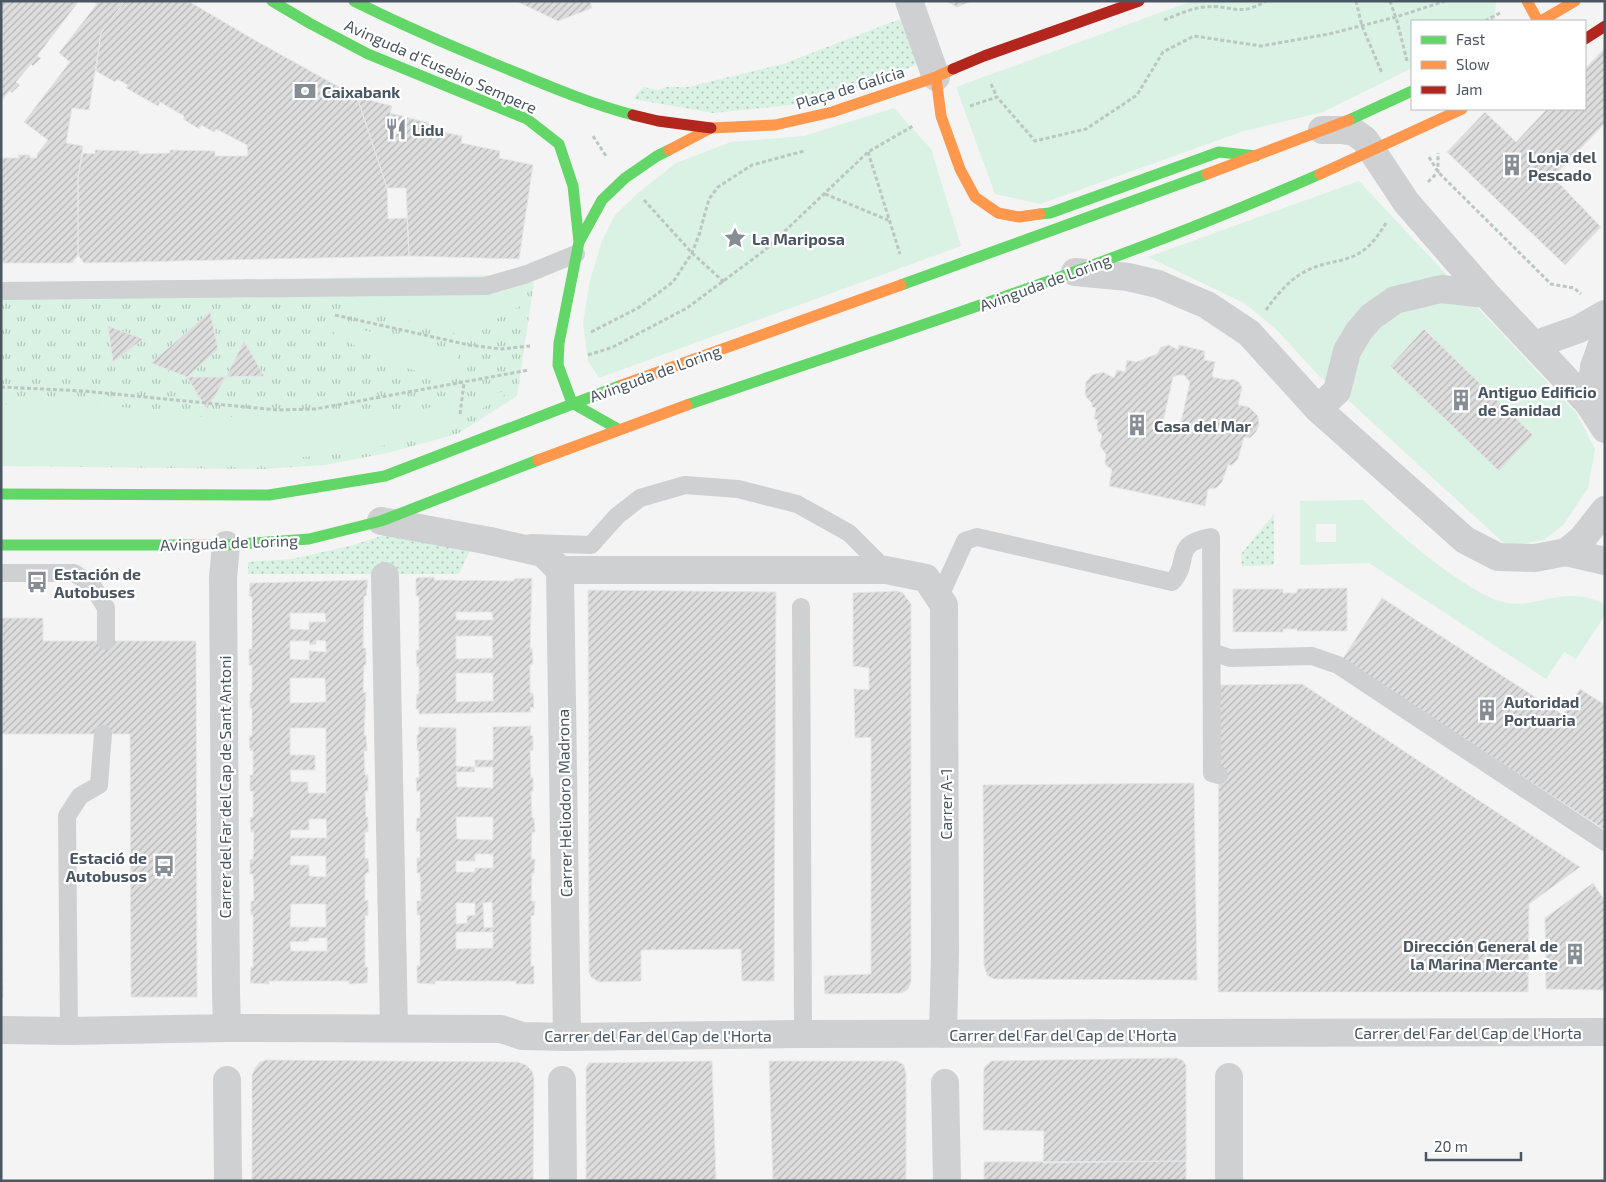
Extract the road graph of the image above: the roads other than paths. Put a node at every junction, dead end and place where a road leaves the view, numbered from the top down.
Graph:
1 (272, 1) edge
2 (354, 1) edge
3 (1140, 1) edge
4 (1527, 1) edge
5 (1575, 1) edge
6 (905, 3) edge
7 (1539, 20) edge
8 (1542, 20) edge
9 (1601, 29) edge
10 (1586, 31) edge
11 (1586, 38) edge
12 (929, 88) junction
13 (1411, 91) edge
14 (1460, 110) edge
15 (710, 128) junction
16 (1322, 130) junction
17 (1373, 151) junction
18 (1256, 156) junction
19 (577, 248) junction
20 (1075, 272) junction
21 (1, 291) edge
22 (1486, 294) junction
23 (1605, 314) edge
24 (1605, 336) edge
25 (1534, 346) junction
26 (572, 403) junction
27 (1589, 404) junction
28 (1318, 409) junction
29 (618, 429) junction
30 (1605, 429) edge
31 (1, 494) edge
32 (1605, 510) edge
33 (381, 521) junction
34 (490, 542) junction
35 (1, 545) edge
36 (226, 545) junction
37 (1566, 552) junction
38 (1605, 560) edge
39 (560, 570) junction
40 (886, 570) junction
41 (1, 573) edge
42 (385, 576) dead end
43 (933, 588) junction
44 (801, 607) dead end
45 (106, 641) dead end
46 (1212, 652) junction
47 (103, 734) dead end
48 (1219, 775) dead end
49 (1605, 842) edge
50 (394, 1028) junction
51 (1, 1030) edge
52 (69, 1031) junction
53 (1605, 1032) edge
54 (803, 1034) junction
55 (943, 1034) junction
56 (221, 1036) junction
57 (522, 1036) junction
58 (567, 1037) junction
59 (1, 1045) edge
60 (1229, 1077) dead end
61 (228, 1080) dead end
62 (562, 1080) dead end
63 (945, 1083) dead end
64 (228, 1181) edge
65 (563, 1181) edge
66 (947, 1181) edge
67 (1229, 1181) edge

1 - 19 main road, Avinguda d'Eusebio Sempere
2 - 15 main road, Avinguda d'Eusebio Sempere
3 - 12 main road, Plaça de Galícia
4 - 7 main road
5 - 8 main road
6 - 12 street
9 - 10 main road
9 - 11 main road
12 - 15 main road, Plaça de Galícia
12 - 18 main road
13 - 16 main road, Avinguda de Loring
14 - 17 main road, Avinguda de Loring
15 - 19 main road, Plaça de Galícia
16 - 17 street
16 - 18 main road, Avinguda de Loring
17 - 20 main road, Avinguda de Loring
17 - 22 street
18 - 26 main road, Avinguda de Loring
19 - 21 lane
19 - 26 main road, Avinguda de Loring
20 - 28 street
20 - 29 main road, Avinguda de Loring
22 - 25 street
22 - 28 street
23 - 25 street
24 - 27 street
25 - 27 street
26 - 29 main road, Avinguda de Loring
26 - 31 main road, Avinguda de Loring
27 - 30 street
28 - 37 street
29 - 33 main road, Avinguda de Loring
32 - 37 street
33 - 34 street
33 - 36 main road, Avinguda de Loring
34 - 39 street
34 - 40 lane
35 - 36 main road, Avinguda de Loring
36 - 56 street, Carrer del Far del Cap de Sant Antoni
37 - 38 street
39 - 40 street
39 - 58 street, Carrer Heliodoro Madrona
40 - 43 street
41 - 45 lane
42 - 50 street
43 - 46 lane
43 - 55 street, Carrer A-1
44 - 54 lane
46 - 48 lane
46 - 49 lane
47 - 52 lane
50 - 56 street, Carrer del Far del Cap de l'Horta
50 - 57 street, Carrer del Far del Cap de l'Horta
51 - 52 street, Carrer del Far del Cap de l'Horta
52 - 56 street, Carrer del Far del Cap de l'Horta
53 - 55 street, Carrer del Far del Cap de l'Horta
54 - 55 street, Carrer del Far del Cap de l'Horta
54 - 58 street, Carrer del Far del Cap de l'Horta
56 - 57 street, Carrer del Far del Cap de l'Horta
56 - 59 street, Carrer del Far del Cap de l'Horta
57 - 58 street, Carrer del Far del Cap de l'Horta
60 - 67 street
61 - 64 street
62 - 65 street
63 - 66 street

